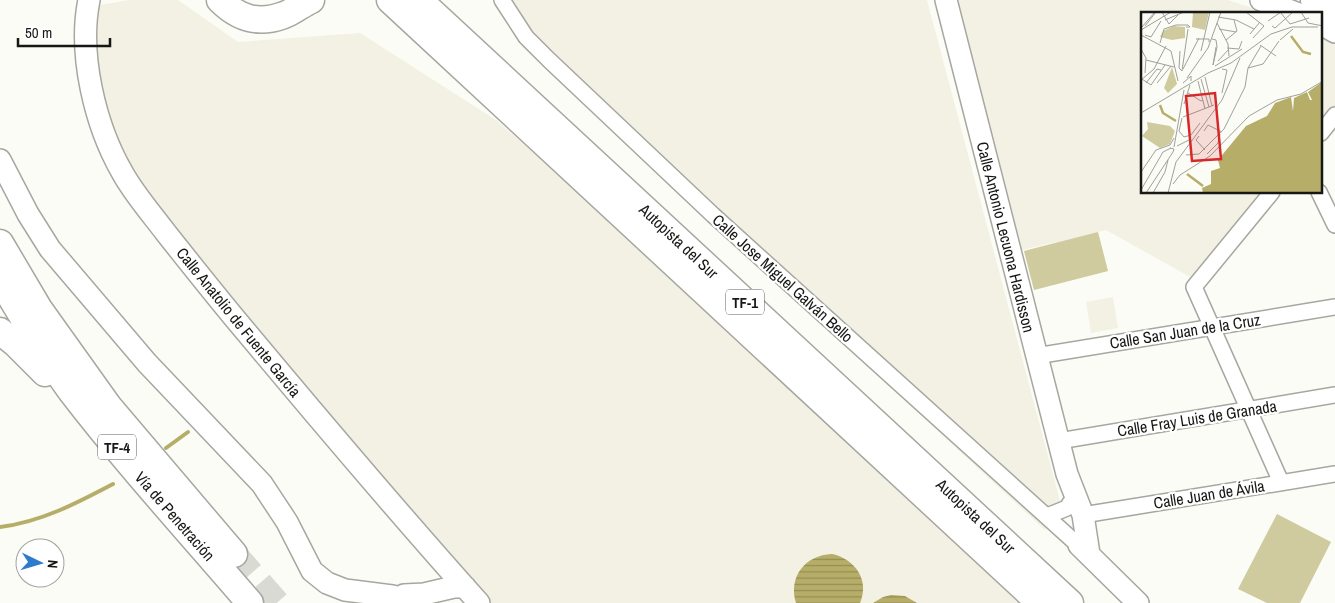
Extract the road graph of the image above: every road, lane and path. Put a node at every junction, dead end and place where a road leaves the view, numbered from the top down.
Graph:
1 (89, 0) edge
2 (220, 0) edge
3 (376, 0) edge
4 (390, 0) edge
5 (419, 0) edge
6 (434, 0) edge
7 (502, 0) edge
8 (946, 0) edge
9 (1261, 0) edge
10 (1314, 0) edge
11 (303, 2) edge
12 (1335, 7) edge
13 (1294, 12) edge
14 (1322, 25) edge
15 (1335, 32) edge
16 (458, 37) junction
17 (430, 38) junction
18 (1335, 116) edge
19 (1322, 132) edge
20 (2, 169) edge
21 (1270, 194) edge
22 (1320, 194) edge
23 (1334, 223) edge
24 (0, 243) edge
25 (0, 279) edge
26 (1335, 306) edge
27 (1211, 327) junction
28 (0, 331) edge
29 (1036, 356) junction
30 (1335, 395) edge
31 (1248, 410) junction
32 (1058, 441) junction
33 (112, 442) junction
34 (1335, 474) edge
35 (1281, 482) junction
36 (1077, 509) junction
37 (1047, 516) junction
38 (1083, 549) junction
39 (234, 554) tunnel mouth
40 (439, 557) junction
41 (465, 587) junction
42 (424, 599) edge
43 (250, 603) edge
44 (450, 603) edge
45 (479, 603) edge
46 (1040, 603) edge
47 (1070, 603) edge
48 (1138, 603) edge

1 - 40 street, Calle Anatolio de Fuente García
2 - 11 highway
3 - 17 highway
4 - 17 highway, Autopista del Sur / TF-1
5 - 16 highway, Autopista del Sur / TF-1
6 - 16 highway
7 - 37 street, Calle Jose Miguel Galván Bello
8 - 29 street, Calle Antonio Lecuona Hardisson
9 - 13 street
10 - 12 highway
14 - 15 street
16 - 47 highway, Autopista del Sur / TF-1
17 - 46 highway, Autopista del Sur / TF-1
18 - 19 street
20 - 42 street
21 - 27 street
22 - 23 street
24 - 39 highway, Vía de Penetración / TF-4
25 - 33 highway, Vía de Penetración / TF-4
26 - 27 street, Calle San Juan de la Cruz
27 - 29 street, Calle San Juan de la Cruz
27 - 31 street
28 - 33 highway
29 - 32 street, Calle Antonio Lecuona Hardisson
30 - 31 street, Calle Fray Luis de Granada
31 - 32 street, Calle Fray Luis de Granada
31 - 35 street
32 - 36 street, Calle Antonio Lecuona Hardisson
33 - 43 highway, Vía de Penetración / TF-4
34 - 35 street, Calle Juan de Ávila
35 - 36 street, Calle Juan de Ávila
36 - 37 street
36 - 38 street, Calle Antonio Lecuona Hardisson
37 - 38 street, Calle Jose Miguel Galván Bello
38 - 48 street
40 - 41 street, Calle Anatolio de Fuente García
40 - 42 street
41 - 42 street
41 - 44 street
41 - 45 street, Calle Anatolio de Fuente García

